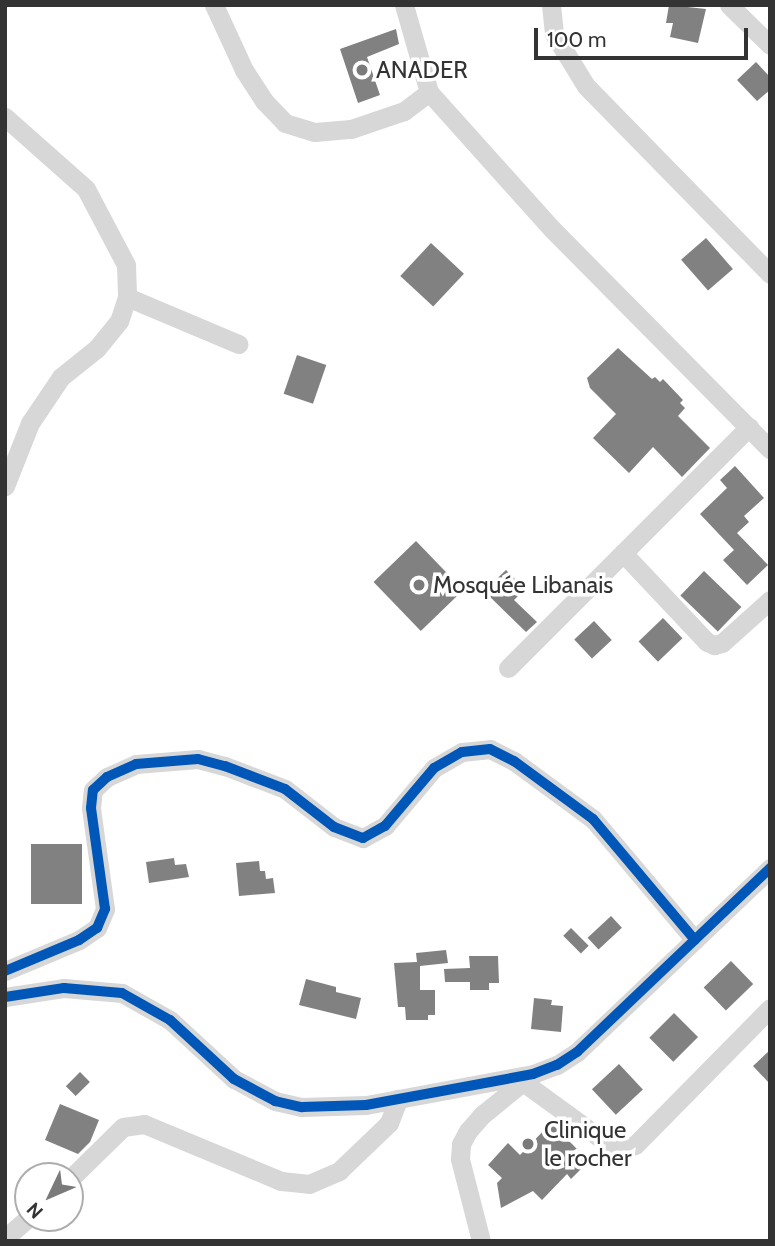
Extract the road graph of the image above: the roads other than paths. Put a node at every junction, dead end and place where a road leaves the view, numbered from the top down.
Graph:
1 (214, 5) edge
2 (404, 5) edge
3 (551, 5) edge
4 (729, 5) edge
5 (770, 45) edge
6 (429, 92) junction
7 (5, 117) edge
8 (770, 274) edge
9 (127, 297) junction
10 (238, 344) dead end
11 (749, 427) junction
12 (770, 449) edge
13 (5, 486) edge
14 (623, 553) junction
15 (770, 600) edge
16 (508, 668) dead end
17 (770, 868) edge
18 (695, 940) junction
19 (5, 971) edge
20 (5, 997) edge
21 (770, 1009) edge
22 (528, 1078) junction
23 (398, 1099) junction
24 (84, 1165) edge
25 (481, 1241) edge

1 - 6 street
2 - 6 street
3 - 8 street
4 - 5 street
6 - 11 street
7 - 9 street
9 - 10 street
9 - 13 street
11 - 12 street
11 - 14 street
14 - 15 street
14 - 16 street
17 - 18 street
18 - 19 street
18 - 22 street
20 - 23 street
21 - 22 street
22 - 23 street
22 - 25 street
23 - 24 street

